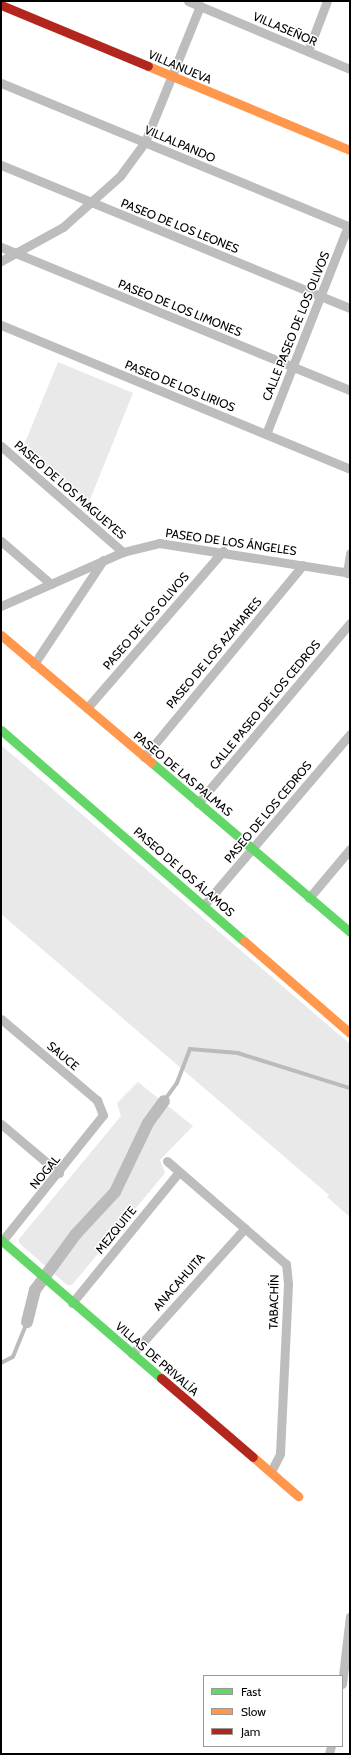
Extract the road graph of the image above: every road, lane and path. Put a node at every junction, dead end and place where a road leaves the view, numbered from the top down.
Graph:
1 (188, 1) edge
2 (327, 1) edge
3 (1, 5) edge
4 (200, 6) junction
5 (308, 51) junction
6 (350, 69) edge
7 (172, 77) junction
8 (1, 83) edge
9 (145, 142) junction
10 (350, 150) edge
11 (1, 165) edge
12 (93, 204) junction
13 (349, 227) edge
14 (1, 247) edge
15 (18, 254) junction
16 (1, 261) edge
17 (320, 296) junction
18 (350, 308) edge
19 (1, 325) edge
20 (293, 367) junction
21 (350, 390) edge
22 (266, 434) junction
23 (1, 446) edge
24 (350, 469) edge
25 (1, 540) edge
26 (222, 551) junction
27 (123, 552) junction
28 (350, 553) edge
29 (103, 560) junction
30 (303, 565) junction
31 (348, 573) edge
32 (51, 584) junction
33 (1, 606) edge
34 (350, 623) edge
35 (1, 635) edge
36 (34, 664) junction
37 (87, 708) junction
38 (1, 730) edge
39 (350, 734) edge
40 (144, 757) junction
41 (198, 803) junction
42 (252, 849) junction
43 (350, 849) edge
44 (309, 898) junction
45 (204, 905) junction
46 (350, 932) edge
47 (1, 1019) edge
48 (350, 1033) edge
49 (103, 1115) joint
50 (1, 1124) edge
51 (167, 1161) dead end
52 (178, 1172) junction
53 (59, 1173) junction
54 (245, 1228) junction
55 (1, 1241) edge
56 (72, 1302) junction
57 (132, 1354) junction
58 (270, 1472) junction
59 (298, 1496) dead end
60 (350, 1616) edge
61 (343, 1676) edge

1 - 4 street, VILLASEÑOR
2 - 5 street
3 - 7 street, VILLANUEVA
4 - 5 street, VILLASEÑOR
4 - 7 street
5 - 6 street, VILLASEÑOR
7 - 9 street
7 - 10 street, VILLANUEVA
8 - 9 street, VILLALPANDO
9 - 12 street
9 - 13 street, VILLALPANDO
11 - 12 street, PASEO DE LOS LEONES
12 - 15 street
12 - 17 street, PASEO DE LOS LEONES
13 - 17 street, CALLE PASEO DE LOS OLIVOS
14 - 15 street, PASEO DE LOS LIMONES
15 - 16 street
15 - 20 street, PASEO DE LOS LIMONES
17 - 18 street, PASEO DE LOS LEONES
17 - 20 street, CALLE PASEO DE LOS OLIVOS
19 - 22 street, PASEO DE LOS LIRIOS
20 - 21 street, PASEO DE LOS LIMONES
20 - 22 street, CALLE PASEO DE LOS OLIVOS
22 - 24 street, PASEO DE LOS LIRIOS
23 - 27 street, PASEO DE LOS MAGUEYES
25 - 32 street
26 - 27 street, PASEO DE LOS ÁNGELES
26 - 30 street, PASEO DE LOS ÁNGELES
26 - 37 street, PASEO DE LOS OLIVOS
27 - 29 street, PASEO DE LOS ÁNGELES
28 - 31 street
29 - 32 street, PASEO DE LOS ÁNGELES
29 - 36 street
30 - 31 street, PASEO DE LOS ÁNGELES
30 - 40 street, PASEO DE LOS AZAHARES
32 - 33 street, PASEO DE LOS ÁNGELES
34 - 41 street, CALLE PASEO DE LOS CEDROS
35 - 36 street, PASEO DE LAS PALMAS
36 - 37 street, PASEO DE LAS PALMAS
37 - 40 street, PASEO DE LAS PALMAS
38 - 45 street, PASEO DE LOS ÁLAMOS
39 - 42 street, PASEO DE LOS CEDROS
40 - 41 street, PASEO DE LAS PALMAS
41 - 42 street, PASEO DE LAS PALMAS
42 - 44 street, PASEO DE LAS PALMAS
42 - 45 street, PASEO DE LOS CEDROS
43 - 44 street
44 - 46 street, PASEO DE LAS PALMAS
45 - 48 street, PASEO DE LOS ÁLAMOS
47 - 49 street, SAUCE
49 - 53 street, NOGAL
50 - 53 street
51 - 52 street, TABACHÍN
52 - 54 street, TABACHÍN
52 - 56 street, MEZQUITE
53 - 55 street, NOGAL
54 - 57 street, ANACAHUITA
54 - 58 street, TABACHÍN
55 - 56 street, VILLAS DE PRIVALÍA
56 - 57 street, VILLAS DE PRIVALÍA
57 - 58 street, VILLAS DE PRIVALÍA
58 - 59 street, VILLAS DE PRIVALÍA
60 - 61 street

